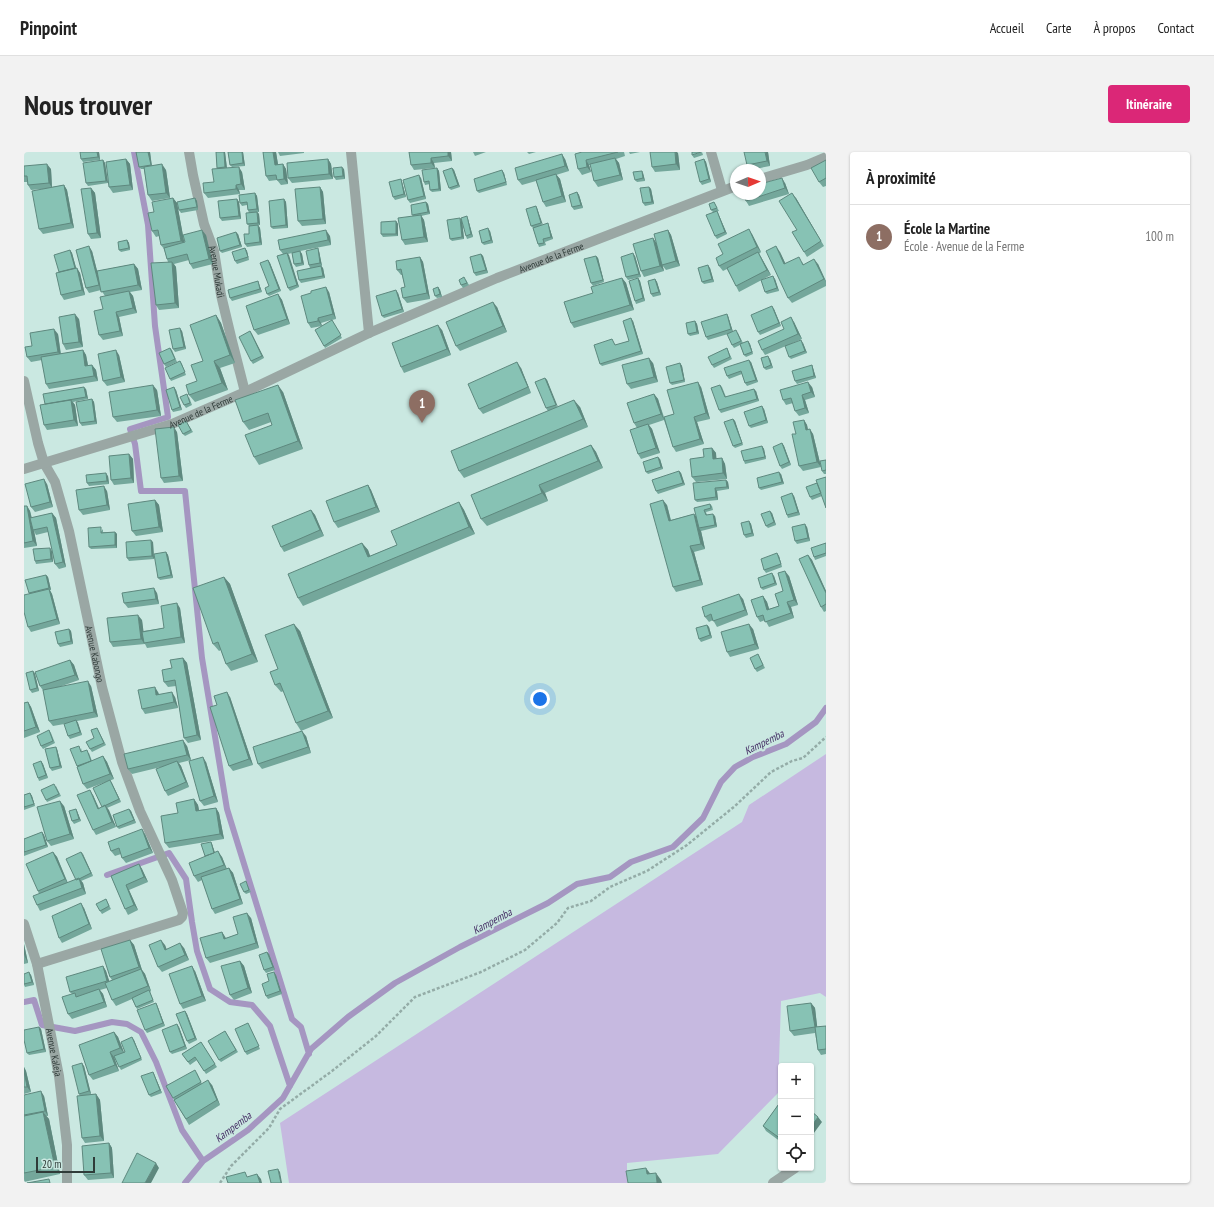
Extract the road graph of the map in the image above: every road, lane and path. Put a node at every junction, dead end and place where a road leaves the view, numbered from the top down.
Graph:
1 (189, 152) edge
2 (351, 152) edge
3 (711, 152) edge
4 (826, 157) edge
5 (766, 177) edge
6 (730, 188) edge
7 (722, 190) junction
8 (369, 333) junction
9 (24, 381) edge
10 (245, 392) junction
11 (44, 463) junction
12 (24, 469) edge
13 (826, 737) edge
14 (24, 924) edge
15 (37, 964) junction
16 (791, 1171) edge
17 (67, 1183) edge
18 (220, 1183) edge
19 (773, 1183) edge

1 - 10 street, Avenue Mukadi
2 - 8 street
3 - 7 street
4 - 5 street
6 - 7 street, Avenue de la Ferme
7 - 8 street, Avenue de la Ferme
8 - 10 street, Avenue de la Ferme
9 - 11 street, Avenue Kabongo
10 - 11 street, Avenue de la Ferme
11 - 12 street, Avenue de la Ferme
11 - 15 street, Avenue Kabongo
13 - 18 path
14 - 15 street, Avenue Kaleja
15 - 17 street, Avenue Kaleja
16 - 19 street

